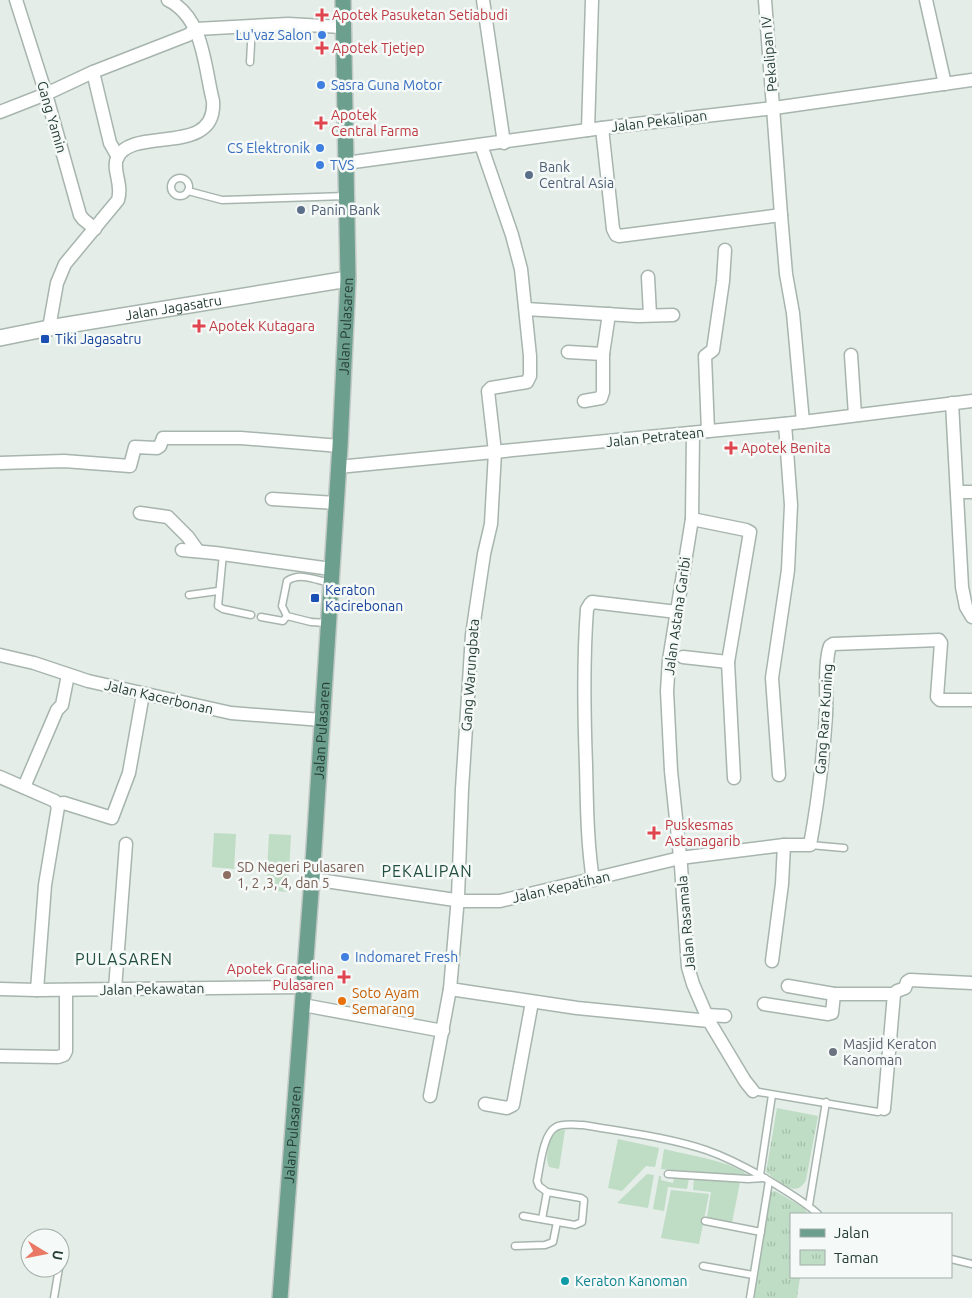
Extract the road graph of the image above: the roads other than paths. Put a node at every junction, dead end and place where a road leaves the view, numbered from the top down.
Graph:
1 (16, 0) edge
2 (168, 0) edge
3 (343, 0) edge
4 (483, 0) edge
5 (592, 0) edge
6 (765, 0) edge
7 (926, 0) edge
8 (252, 26) junction
9 (342, 27) junction
10 (196, 29) junction
11 (250, 62) dead end
12 (93, 72) junction
13 (972, 80) edge
14 (945, 84) junction
15 (46, 94) junction
16 (774, 108) junction
17 (0, 112) edge
18 (602, 128) junction
19 (588, 130) junction
20 (504, 143) junction
21 (480, 145) junction
22 (118, 157) junction
23 (346, 163) junction
24 (188, 191) dead end
25 (348, 196) junction
26 (781, 215) junction
27 (95, 229) junction
28 (725, 250) dead end
29 (648, 278) dead end
30 (348, 279) junction
31 (526, 309) junction
32 (609, 314) junction
33 (650, 315) junction
34 (672, 316) dead end
35 (49, 328) junction
36 (0, 338) edge
37 (568, 352) dead end
38 (603, 354) junction
39 (851, 355) dead end
40 (584, 401) dead end
41 (972, 401) edge
42 (952, 403) junction
43 (855, 416) junction
44 (803, 422) junction
45 (786, 424) junction
46 (708, 432) junction
47 (693, 433) junction
48 (340, 446) junction
49 (495, 452) junction
50 (0, 463) edge
51 (338, 467) junction
52 (957, 492) junction
53 (972, 492) edge
54 (272, 499) dead end
55 (336, 503) junction
56 (140, 513) dead end
57 (692, 519) junction
58 (182, 550) dead end
59 (198, 551) junction
60 (223, 554) junction
61 (331, 576) junction
62 (218, 591) junction
63 (189, 595) dead end
64 (677, 612) junction
65 (251, 615) dead end
66 (287, 616) junction
67 (261, 617) dead end
68 (972, 617) edge
69 (327, 623) junction
70 (0, 655) edge
71 (683, 657) dead end
72 (728, 662) junction
73 (68, 675) junction
74 (143, 694) junction
75 (972, 700) edge
76 (322, 720) junction
77 (779, 775) dead end
78 (0, 777) edge
79 (734, 778) dead end
80 (24, 787) junction
81 (58, 804) junction
82 (126, 844) dead end
83 (784, 845) junction
84 (810, 845) junction
85 (844, 848) dead end
86 (680, 858) junction
87 (312, 879) junction
88 (593, 880) junction
89 (457, 900) junction
90 (772, 961) dead end
91 (972, 983) edge
92 (788, 986) dead end
93 (304, 987) junction
94 (0, 988) edge
95 (115, 989) junction
96 (450, 989) junction
97 (37, 990) junction
98 (66, 990) junction
99 (834, 994) junction
100 (894, 994) junction
101 (532, 1002) junction
102 (764, 1004) dead end
103 (303, 1005) junction
104 (725, 1016) dead end
105 (708, 1018) junction
106 (443, 1031) junction
107 (0, 1056) edge
108 (753, 1091) joint
109 (430, 1096) dead end
110 (772, 1096) junction
111 (826, 1102) junction
112 (485, 1104) dead end
113 (884, 1109) joint
114 (668, 1174) dead end
115 (765, 1178) junction
116 (547, 1192) junction
117 (809, 1205) junction
118 (817, 1213) edge
119 (523, 1216) dead end
120 (542, 1219) junction
121 (705, 1221) dead end
122 (558, 1222) junction
123 (761, 1232) junction
124 (515, 1246) dead end
125 (952, 1259) edge
126 (972, 1264) edge
127 (703, 1266) dead end
128 (754, 1275) junction
129 (57, 1278) edge
130 (54, 1298) edge
131 (280, 1298) edge
132 (750, 1298) edge

1 - 15 street, Gang Yamin
2 - 10 street
3 - 9 main road, Jalan Pulasaren
4 - 20 street
5 - 19 street
6 - 16 street, Pekalipan IV
7 - 14 street
8 - 9 street
8 - 10 street
8 - 11 lane
9 - 23 main road, Jalan Pulasaren
10 - 12 street
10 - 22 street
12 - 15 street
12 - 22 street
13 - 14 street, Jalan Pekalipan
14 - 16 street, Jalan Pekalipan
15 - 17 street
15 - 27 street, Gang Yamin
16 - 18 street, Jalan Pekalipan
16 - 26 street, Pekalipan IV
18 - 19 street, Jalan Pekalipan
18 - 26 street
19 - 20 street, Jalan Pekalipan
20 - 21 street, Jalan Pekalipan
21 - 23 street, Jalan Pekalipan
21 - 31 street
22 - 27 street
23 - 25 main road, Jalan Pulasaren
24 - 25 lane
25 - 30 main road, Jalan Pulasaren
26 - 44 street, Pekalipan IV
27 - 35 street
28 - 46 street
29 - 33 street
30 - 35 street, Jalan Jagasatru
30 - 48 main road, Jalan Pulasaren
31 - 32 street
31 - 49 street, Gang Warungbata
32 - 33 street
32 - 38 street
33 - 34 street
35 - 36 street, Jalan Jagasatru
37 - 38 street
38 - 40 street
39 - 43 street
41 - 42 street, Jalan Petratean
42 - 43 street, Jalan Petratean
42 - 52 street
43 - 44 street, Jalan Petratean
44 - 45 street, Jalan Petratean
45 - 46 street, Jalan Petratean
45 - 77 street
46 - 47 street, Jalan Petratean
47 - 49 street, Jalan Petratean
47 - 57 street, Jalan Astana Garibi
48 - 50 street
48 - 51 main road, Jalan Pulasaren
49 - 51 street, Jalan Petratean
49 - 89 street, Gang Warungbata
51 - 55 main road, Jalan Pulasaren
52 - 53 street
52 - 68 street
54 - 55 street
55 - 61 main road, Jalan Pulasaren
56 - 59 street
57 - 64 street, Jalan Astana Garibi
57 - 72 street
58 - 59 street
59 - 60 street
60 - 61 street
60 - 62 lane
61 - 66 lane
61 - 69 main road, Jalan Pulasaren
62 - 63 lane
62 - 65 lane
64 - 86 street, Jalan Astana Garibi
64 - 88 street
66 - 67 lane
66 - 69 lane
69 - 76 main road, Jalan Pulasaren
70 - 73 street, Jalan Kacerbonan
71 - 72 street
72 - 79 street
73 - 74 street, Jalan Kacerbonan
73 - 80 street
74 - 76 street, Jalan Kacerbonan
74 - 81 street
75 - 84 street, Gang Rara Kuning
76 - 87 main road, Jalan Pulasaren
78 - 80 street
80 - 81 street
81 - 97 street
82 - 95 street
83 - 84 street, Jalan Kepatihan
83 - 86 street, Jalan Kepatihan
83 - 90 street
84 - 85 lane
86 - 88 street, Jalan Kepatihan
86 - 105 street, Jalan Rasamala
87 - 89 street, Jalan Kepatihan
87 - 93 main road, Jalan Pulasaren
88 - 89 street, Jalan Kepatihan
89 - 96 street, Gang Warungbata
91 - 100 street
92 - 99 street
93 - 95 street, Jalan Pekawatan
93 - 103 main road, Jalan Pulasaren
94 - 97 street, Jalan Pekawatan
95 - 98 street, Jalan Pekawatan
96 - 101 street
96 - 106 street, Gang Warungbata
97 - 98 street, Jalan Pekawatan
98 - 107 street
99 - 100 street
99 - 102 street
100 - 113 street
101 - 105 street
101 - 112 street
103 - 106 street
103 - 131 main road, Jalan Pulasaren
104 - 105 street
105 - 108 street, Jalan Rasamala
106 - 109 street, Gang Warungbata
108 - 110 lane
110 - 111 lane
110 - 115 lane
111 - 113 lane
111 - 117 lane
114 - 115 lane
115 - 116 lane
115 - 117 lane
115 - 123 lane
116 - 120 lane
116 - 122 lane
117 - 118 lane
119 - 120 lane
120 - 122 lane
121 - 123 lane
122 - 124 lane
123 - 128 lane
125 - 126 lane
127 - 128 lane
128 - 132 lane
129 - 130 lane

